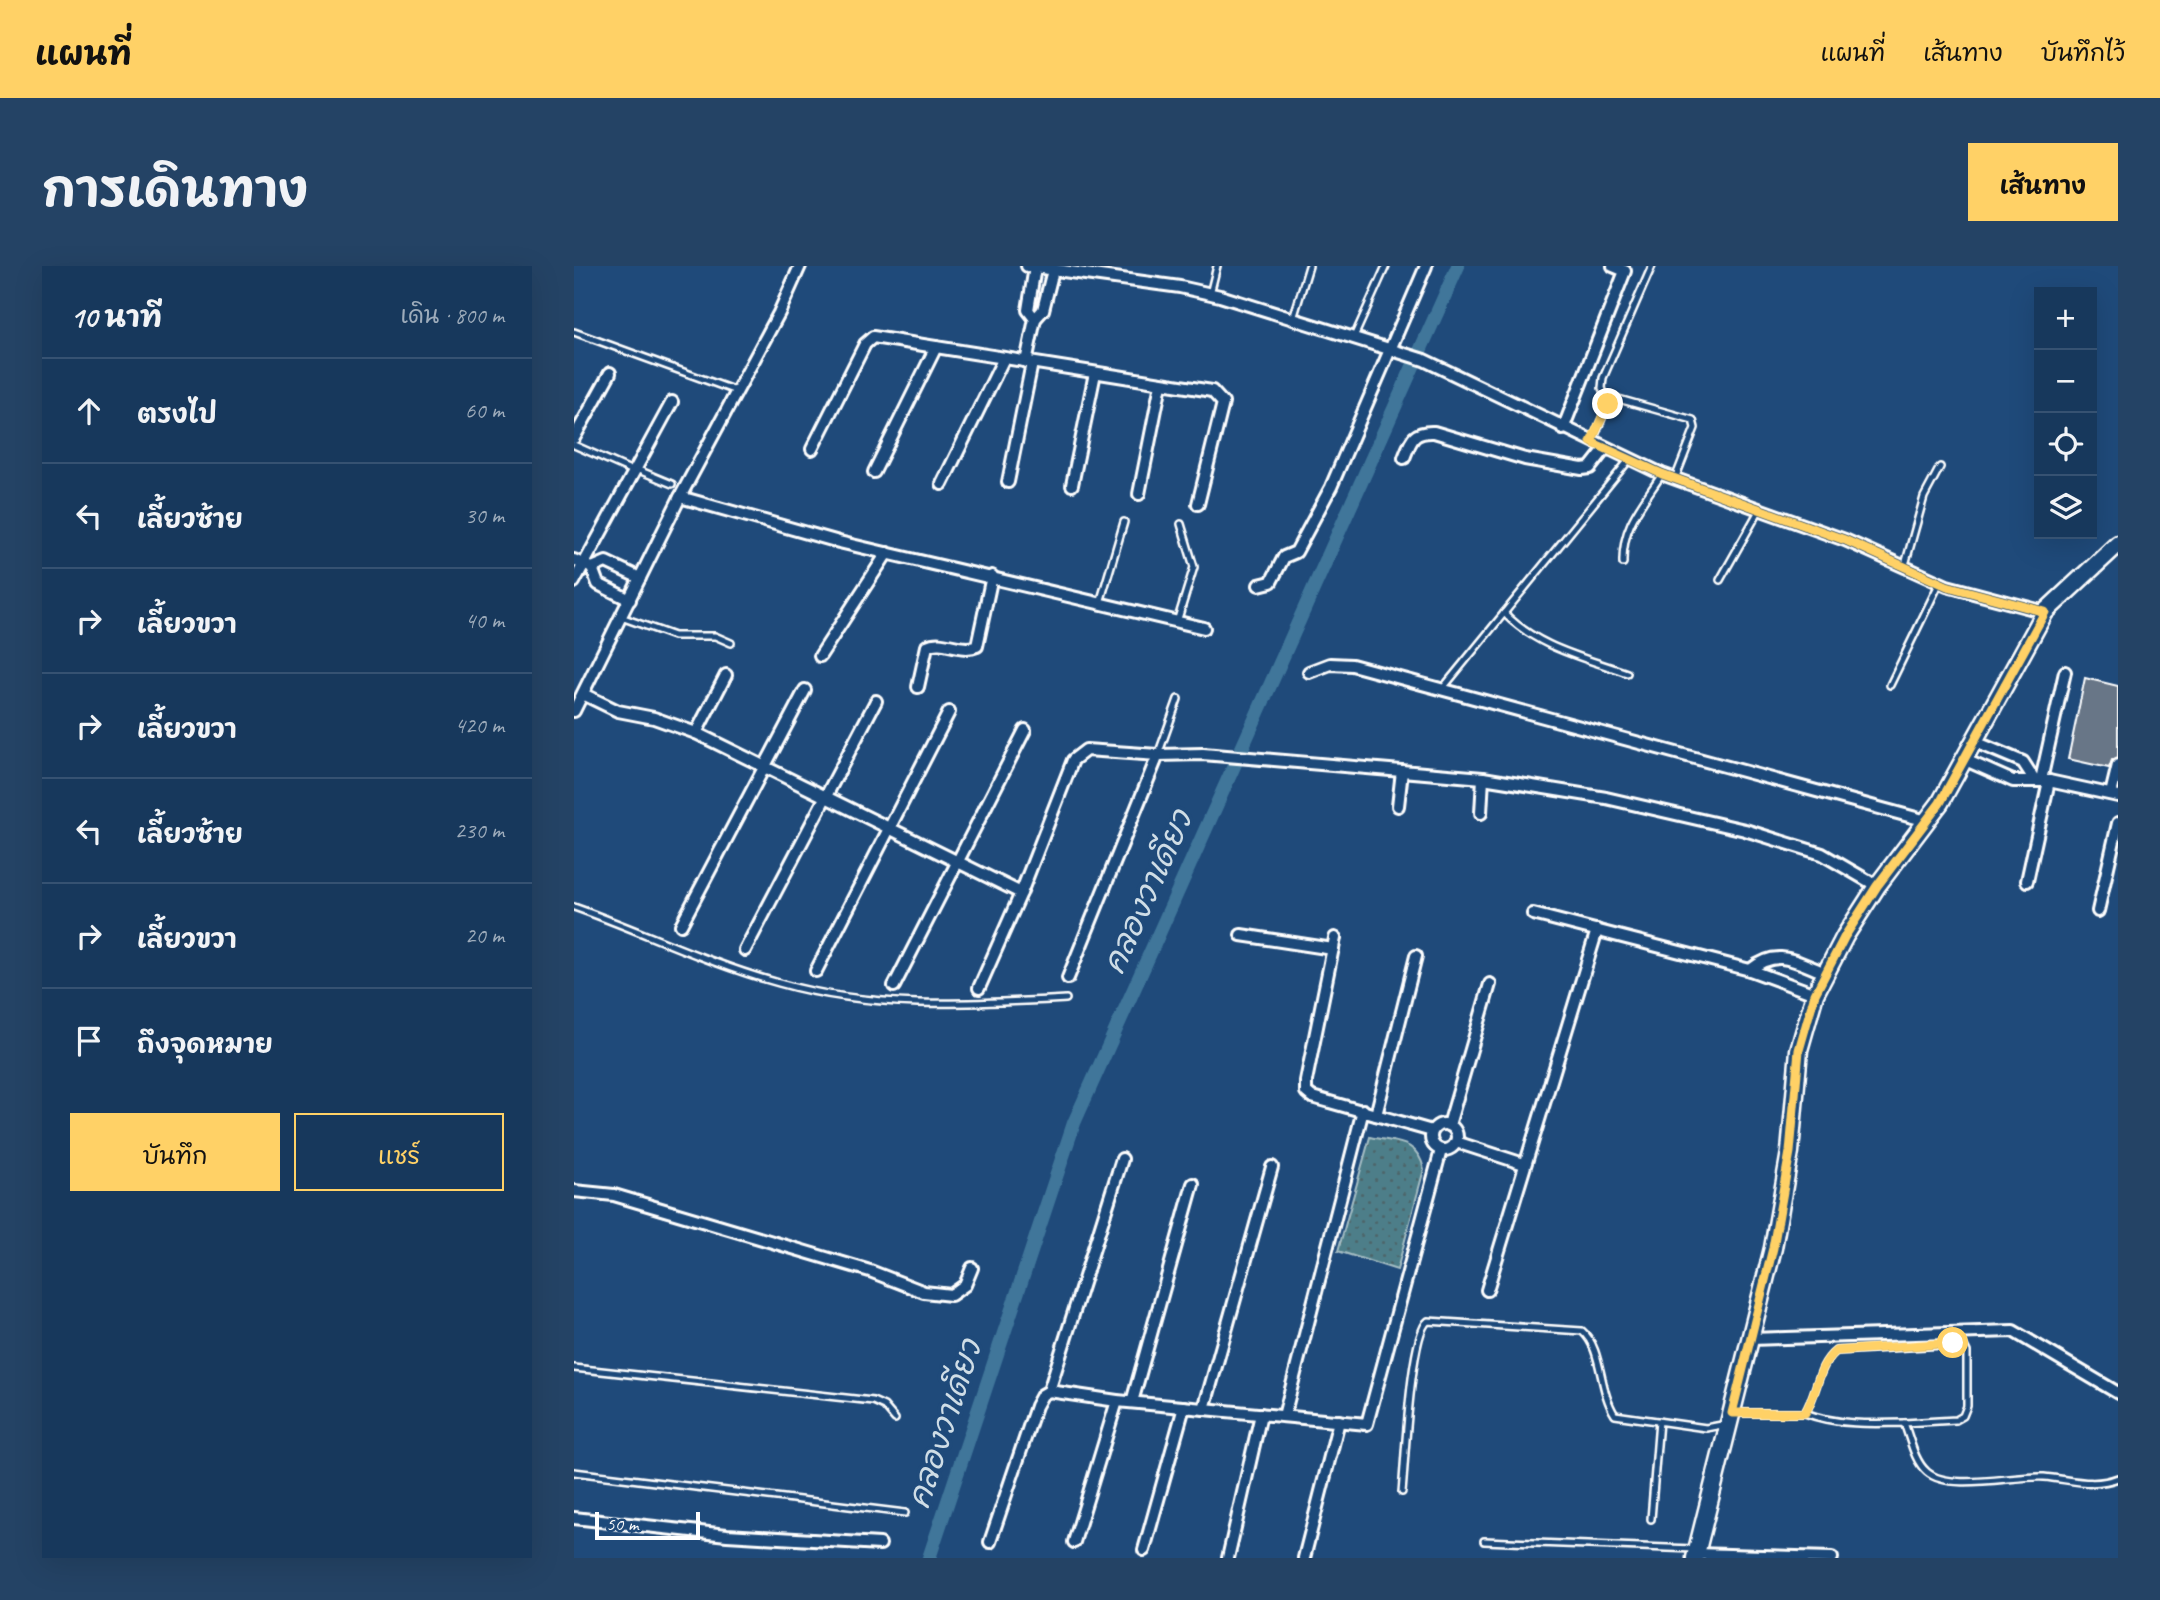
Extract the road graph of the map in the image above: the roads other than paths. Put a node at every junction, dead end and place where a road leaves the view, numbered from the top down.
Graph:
1 (800, 266) edge
2 (1217, 266) edge
3 (1309, 266) edge
4 (1386, 266) edge
5 (1426, 266) edge
6 (1613, 266) edge
7 (1652, 266) edge
8 (1031, 267) edge
9 (1626, 268) edge
10 (1053, 270) junction
11 (1210, 294) junction
12 (1035, 319) junction
13 (1293, 319) junction
14 (574, 332) edge
15 (1354, 337) junction
16 (936, 347) junction
17 (1395, 349) junction
18 (1004, 358) junction
19 (1029, 362) junction
20 (610, 373) dead end
21 (1094, 373) junction
22 (1161, 384) junction
23 (738, 392) junction
24 (672, 402) dead end
25 (1608, 404) junction
26 (1563, 429) junction
27 (574, 439) edge
28 (1591, 442) junction
29 (574, 445) edge
30 (812, 449) dead end
31 (1605, 449) junction
32 (1404, 458) dead end
33 (1629, 460) junction
34 (1940, 467) dead end
35 (635, 470) junction
36 (874, 472) dead end
37 (1662, 474) junction
38 (1675, 479) junction
39 (1008, 482) dead end
40 (672, 484) dead end
41 (942, 484) dead end
42 (1072, 485) dead end
43 (1139, 494) dead end
44 (680, 497) junction
45 (1198, 504) dead end
46 (1760, 509) junction
47 (1124, 522) dead end
48 (1181, 524) dead end
49 (887, 553) junction
50 (2110, 553) edge
51 (1623, 563) dead end
52 (583, 564) edge
53 (1905, 565) junction
54 (992, 576) junction
55 (640, 578) junction
56 (1720, 580) dead end
57 (574, 582) edge
58 (1940, 582) junction
59 (1259, 584) dead end
60 (629, 600) junction
61 (1100, 603) junction
62 (2045, 612) junction
63 (1504, 613) junction
64 (621, 617) junction
65 (1177, 622) junction
66 (1204, 628) dead end
67 (731, 643) dead end
68 (820, 656) dead end
69 (2064, 671) dead end
70 (1308, 672) dead end
71 (1627, 673) dead end
72 (726, 675) dead end
73 (1890, 685) dead end
74 (918, 687) dead end
75 (805, 690) dead end
76 (1442, 690) junction
77 (583, 694) junction
78 (1178, 699) dead end
79 (876, 701) dead end
80 (574, 711) edge
81 (948, 712) dead end
82 (1025, 730) dead end
83 (696, 733) junction
84 (1973, 741) junction
85 (1158, 755) junction
86 (1963, 759) junction
87 (2118, 765) edge
88 (763, 766) junction
89 (1402, 771) junction
90 (1483, 778) junction
91 (2041, 780) junction
92 (2114, 795) edge
93 (824, 797) junction
94 (1398, 806) dead end
95 (1481, 813) dead end
96 (1927, 821) junction
97 (2118, 823) edge
98 (887, 828) junction
99 (957, 861) junction
100 (2027, 881) dead end
101 (1877, 886) junction
102 (1021, 893) junction
103 (574, 906) edge
104 (2098, 911) dead end
105 (1533, 914) dead end
106 (681, 925) dead end
107 (1597, 930) junction
108 (1241, 934) dead end
109 (745, 950) dead end
110 (1416, 956) dead end
111 (1750, 970) junction
112 (816, 971) dead end
113 (1826, 973) junction
114 (1068, 978) dead end
115 (1490, 984) dead end
116 (894, 986) dead end
117 (979, 988) dead end
118 (1815, 994) junction
119 (1066, 999) dead end
120 (1363, 1110) junction
121 (1376, 1115) junction
122 (1449, 1125) junction
123 (1432, 1131) junction
124 (1456, 1142) junction
125 (1441, 1150) junction
126 (1122, 1158) dead end
127 (1524, 1164) junction
128 (1272, 1167) dead end
129 (1193, 1184) dead end
130 (574, 1191) edge
131 (972, 1268) dead end
132 (1487, 1290) dead end
133 (1751, 1339) junction
134 (574, 1368) edge
135 (1049, 1391) junction
136 (2118, 1393) edge
137 (1117, 1401) junction
138 (1132, 1402) junction
139 (1184, 1407) junction
140 (1205, 1409) junction
141 (1805, 1413) junction
142 (1261, 1414) junction
143 (1284, 1416) junction
144 (1730, 1418) junction
145 (895, 1419) dead end
146 (1339, 1421) junction
147 (1659, 1421) junction
148 (1904, 1423) junction
149 (574, 1472) edge
150 (2118, 1478) edge
151 (1402, 1492) dead end
152 (905, 1513) dead end
153 (574, 1518) edge
154 (1651, 1519) dead end
155 (1484, 1541) dead end
156 (990, 1542) dead end
157 (1074, 1542) dead end
158 (880, 1544) dead end
159 (1144, 1550) dead end
160 (1696, 1554) edge
161 (1228, 1558) edge
162 (1304, 1558) edge
163 (1819, 1558) edge
164 (1832, 1558) edge

1 - 23 street
2 - 11 lane
3 - 13 lane
4 - 15 lane
5 - 17 street
6 - 9 street
7 - 25 lane
8 - 10 street
8 - 12 street
9 - 26 street
10 - 11 street
10 - 12 street
11 - 13 street
12 - 19 street
13 - 15 street
14 - 23 lane
15 - 17 street
16 - 18 street
16 - 30 street
16 - 36 street
17 - 26 street
17 - 59 street
18 - 19 street
18 - 41 street
19 - 21 street
19 - 39 street
20 - 27 street
21 - 22 street
21 - 42 street
22 - 43 street
22 - 45 street
23 - 44 street
24 - 35 street
25 - 28 lane
25 - 38 lane
26 - 28 street
28 - 31 street
29 - 35 lane
31 - 32 street
31 - 33 street
33 - 37 street
33 - 63 lane
34 - 53 lane
35 - 40 lane
35 - 52 street
37 - 38 street
37 - 51 lane
38 - 46 street
44 - 49 street
44 - 55 street
46 - 53 street
46 - 56 lane
47 - 61 lane
48 - 65 lane
49 - 54 street
49 - 68 street
50 - 62 street
52 - 55 street
52 - 57 street
52 - 60 street
53 - 58 street
54 - 61 street
54 - 74 street
55 - 60 street
58 - 62 street
58 - 73 lane
60 - 64 street
61 - 65 street
62 - 84 street
63 - 71 lane
63 - 76 lane
64 - 67 lane
64 - 77 street
65 - 66 street
69 - 91 street
70 - 76 street
72 - 83 street
75 - 88 street
76 - 96 street
77 - 80 street
77 - 83 street
78 - 85 lane
79 - 93 street
81 - 98 street
82 - 99 street
83 - 88 street
84 - 86 street
84 - 91 street
85 - 89 street
85 - 102 street
85 - 114 street
86 - 91 street
86 - 96 street
87 - 92 street
88 - 93 street
88 - 106 street
89 - 90 street
89 - 94 street
90 - 95 street
90 - 101 street
91 - 92 street
91 - 100 street
93 - 98 street
93 - 109 street
96 - 101 street
97 - 104 street
98 - 99 street
98 - 112 street
99 - 102 street
99 - 116 street
101 - 113 street
102 - 117 street
103 - 119 lane
105 - 107 street
107 - 111 street
107 - 127 street
108 - 120 street
110 - 121 street
111 - 113 street
111 - 118 street
113 - 118 street
115 - 122 street
118 - 133 street
120 - 121 street
120 - 143 street
121 - 123 street
122 - 123 street
122 - 124 street
123 - 125 street
124 - 125 street
124 - 127 street
125 - 146 street
126 - 135 street
127 - 132 street
128 - 140 street
129 - 138 street
130 - 131 street
133 - 136 street
133 - 144 street
134 - 145 lane
135 - 137 street
135 - 156 street
137 - 138 street
137 - 157 street
138 - 139 street
139 - 140 street
139 - 159 street
140 - 142 street
141 - 144 lane
141 - 148 lane
141 - 148 lane
142 - 143 street
142 - 161 street
143 - 146 street
144 - 147 lane
144 - 160 street
146 - 162 street
147 - 151 lane
147 - 154 lane
148 - 150 lane
149 - 152 lane
153 - 158 street
155 - 160 lane
160 - 163 street
163 - 164 street

